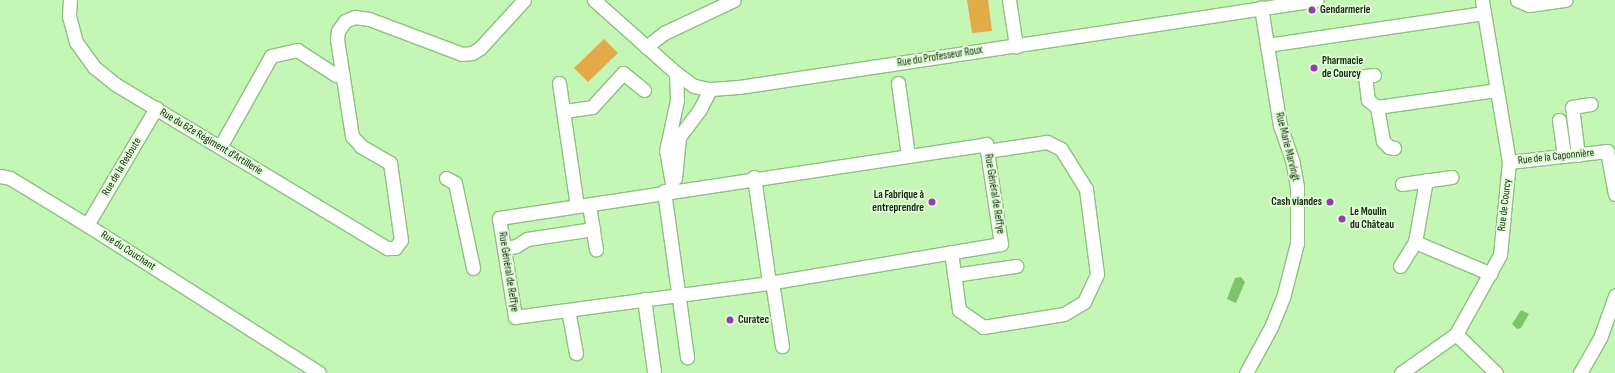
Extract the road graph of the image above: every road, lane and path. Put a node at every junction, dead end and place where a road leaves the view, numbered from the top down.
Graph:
1 (70, 0) edge
2 (524, 0) edge
3 (594, 0) edge
4 (734, 0) edge
5 (1009, 0) edge
6 (1316, 0) edge
7 (1517, 0) edge
8 (1566, 0) edge
9 (1483, 6) edge
10 (1262, 8) junction
11 (646, 46) junction
12 (1016, 46) junction
13 (1267, 46) junction
14 (676, 73) junction
15 (1374, 74) dead end
16 (343, 76) junction
17 (558, 83) dead end
18 (898, 83) dead end
19 (710, 89) junction
20 (644, 90) dead end
21 (1496, 90) junction
22 (1591, 104) dead end
23 (1378, 107) junction
24 (156, 108) junction
25 (564, 111) junction
26 (1559, 120) dead end
27 (220, 147) junction
28 (1394, 148) dead end
29 (987, 151) junction
30 (908, 155) junction
31 (1578, 155) junction
32 (1564, 156) junction
33 (1509, 162) junction
34 (0, 166) edge
35 (5, 177) edge
36 (754, 177) junction
37 (1452, 177) dead end
38 (446, 178) dead end
39 (1426, 180) junction
40 (1402, 184) dead end
41 (669, 190) junction
42 (1615, 194) edge
43 (583, 206) junction
44 (87, 225) junction
45 (593, 229) junction
46 (1415, 242) junction
47 (504, 248) junction
48 (596, 249) dead end
49 (951, 252) junction
50 (1016, 266) dead end
51 (1400, 266) dead end
52 (473, 268) dead end
53 (1490, 274) junction
54 (954, 275) junction
55 (771, 282) junction
56 (678, 295) junction
57 (1615, 296) edge
58 (644, 300) junction
59 (568, 310) junction
60 (1456, 334) junction
61 (782, 346) dead end
62 (576, 353) dead end
63 (688, 358) dead end
64 (654, 372) dead end
65 (319, 373) edge
66 (1246, 373) edge
67 (1401, 373) edge
68 (1496, 373) edge
69 (1580, 373) edge

1 - 24 street, Rue du 62e Régiment d'Artillerie
2 - 16 street
3 - 11 street, Rue du Professeur Roux
4 - 11 street
5 - 12 street
6 - 10 street, Rue du Professeur Roux
7 - 8 street
9 - 13 street
9 - 21 street, Rue de Courcy
10 - 12 street, Rue du Professeur Roux
10 - 13 street, Rue Marie Marvingt
11 - 14 street, Rue du Professeur Roux
12 - 19 street, Rue du Professeur Roux
13 - 66 street, Rue Marie Marvingt
14 - 19 street, Rue du Professeur Roux
14 - 41 street
15 - 23 street
16 - 27 street
16 - 27 street, Rue du 62e Régiment d'Artillerie
17 - 25 street
18 - 30 street
19 - 41 street
20 - 25 street
21 - 23 street
21 - 33 street, Rue de Courcy
22 - 31 street
23 - 28 street
24 - 27 street, Rue du 62e Régiment d'Artillerie
24 - 44 street, Rue de la Redoute
25 - 43 street
26 - 32 street
29 - 30 street, Rue Général de Reffye
29 - 49 street, Rue Général de Reffye
29 - 54 street
30 - 36 street, Rue Général de Reffye
31 - 32 street, Rue de la Caponnière
31 - 42 street, Rue de la Caponnière
32 - 33 street, Rue de la Caponnière
33 - 53 street, Rue de Courcy
34 - 35 street, Rue du Couchant
35 - 44 street, Rue du Couchant
36 - 41 street, Rue Général de Reffye
36 - 55 street
37 - 39 street
38 - 52 street
39 - 40 street
39 - 46 street
41 - 43 street, Rue Général de Reffye
41 - 56 street
43 - 45 street
43 - 47 street, Rue Général de Reffye
44 - 65 street, Rue du Couchant
45 - 47 street
45 - 48 street
46 - 51 street
46 - 53 street
47 - 59 street, Rue Général de Reffye
49 - 54 street
49 - 55 street, Rue Général de Reffye
50 - 54 street
53 - 60 street, Rue de Courcy
55 - 56 street, Rue Général de Reffye
55 - 61 street
56 - 58 street, Rue Général de Reffye
56 - 63 street
57 - 69 street
58 - 59 street, Rue Général de Reffye
58 - 64 street
59 - 62 street
60 - 67 street, Rue de Courcy
60 - 68 street

